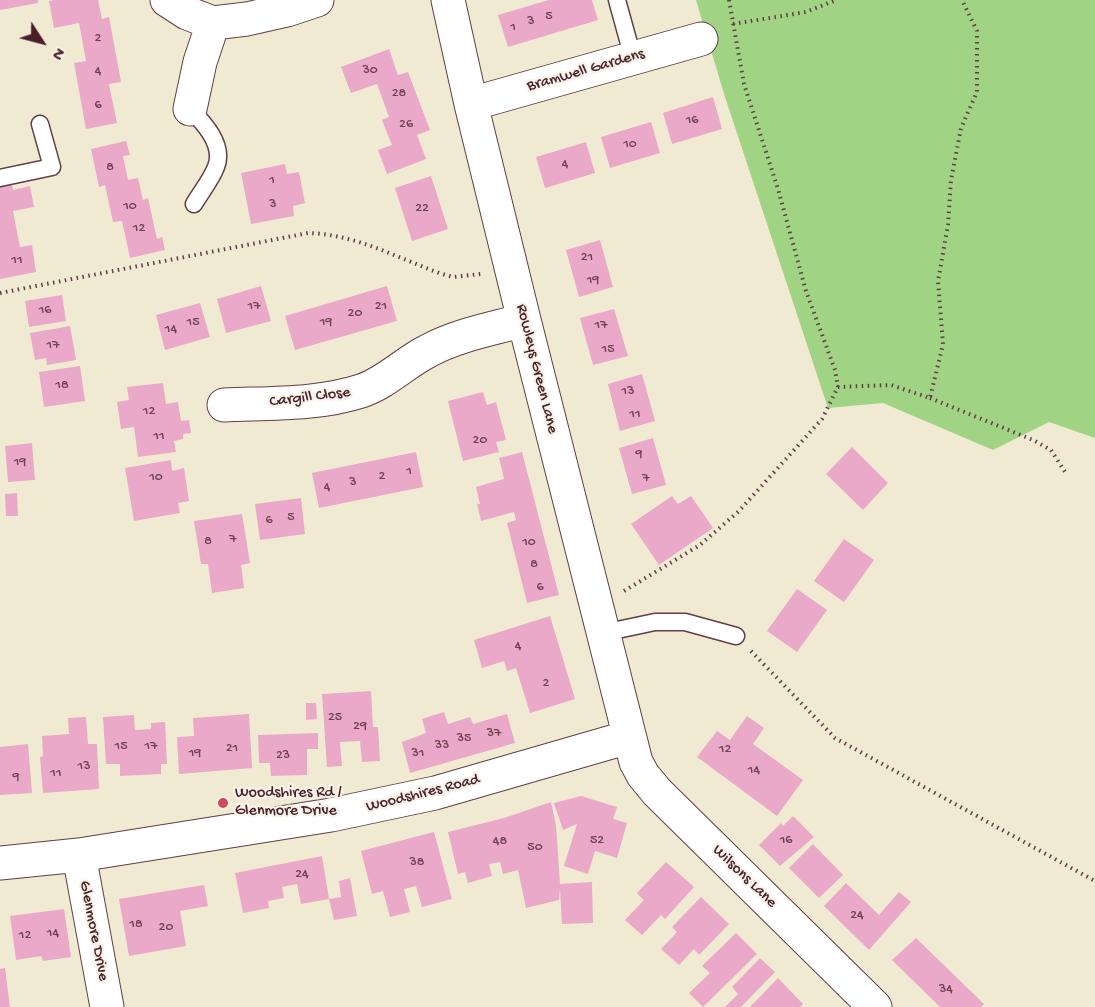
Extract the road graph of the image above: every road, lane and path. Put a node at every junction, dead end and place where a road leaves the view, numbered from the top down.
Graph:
1 (167, 0) edge
2 (317, 0) edge
3 (448, 0) edge
4 (617, 0) edge
5 (729, 0) edge
6 (836, 0) edge
7 (962, 0) edge
8 (213, 23) junction
9 (733, 24) junction
10 (701, 39) dead end
11 (633, 58) junction
12 (471, 104) junction
13 (190, 109) joint
14 (40, 124) dead end
15 (0, 178) edge
16 (194, 204) dead end
17 (512, 270) junction
18 (0, 293) edge
19 (524, 320) junction
20 (838, 387) junction
21 (930, 398) junction
22 (224, 405) dead end
23 (1068, 475) dead end
24 (599, 617) junction
25 (736, 636) joint
26 (629, 737) junction
27 (79, 855) junction
28 (0, 863) edge
29 (1095, 881) edge
30 (107, 1007) edge
31 (874, 1007) edge

1 - 8 street
2 - 8 street
3 - 12 street, Rowleys Green Lane
4 - 11 lane
5 - 9 path
6 - 9 path
7 - 21 path
8 - 13 street
9 - 20 path
10 - 11 street, Bramwell Gardens
11 - 12 street, Bramwell Gardens
12 - 17 street, Rowleys Green Lane
13 - 16 lane
14 - 15 lane
17 - 18 path
17 - 19 street, Rowleys Green Lane
19 - 22 street, Cargill Close
19 - 24 street, Rowleys Green Lane
20 - 21 path
20 - 24 path
21 - 23 path
24 - 25 lane
24 - 26 street, Rowleys Green Lane
25 - 29 path
26 - 27 street, Woodshires Road
26 - 31 street, Wilsons Lane
27 - 28 street, Woodshires Road
27 - 30 street, Glenmore Drive

